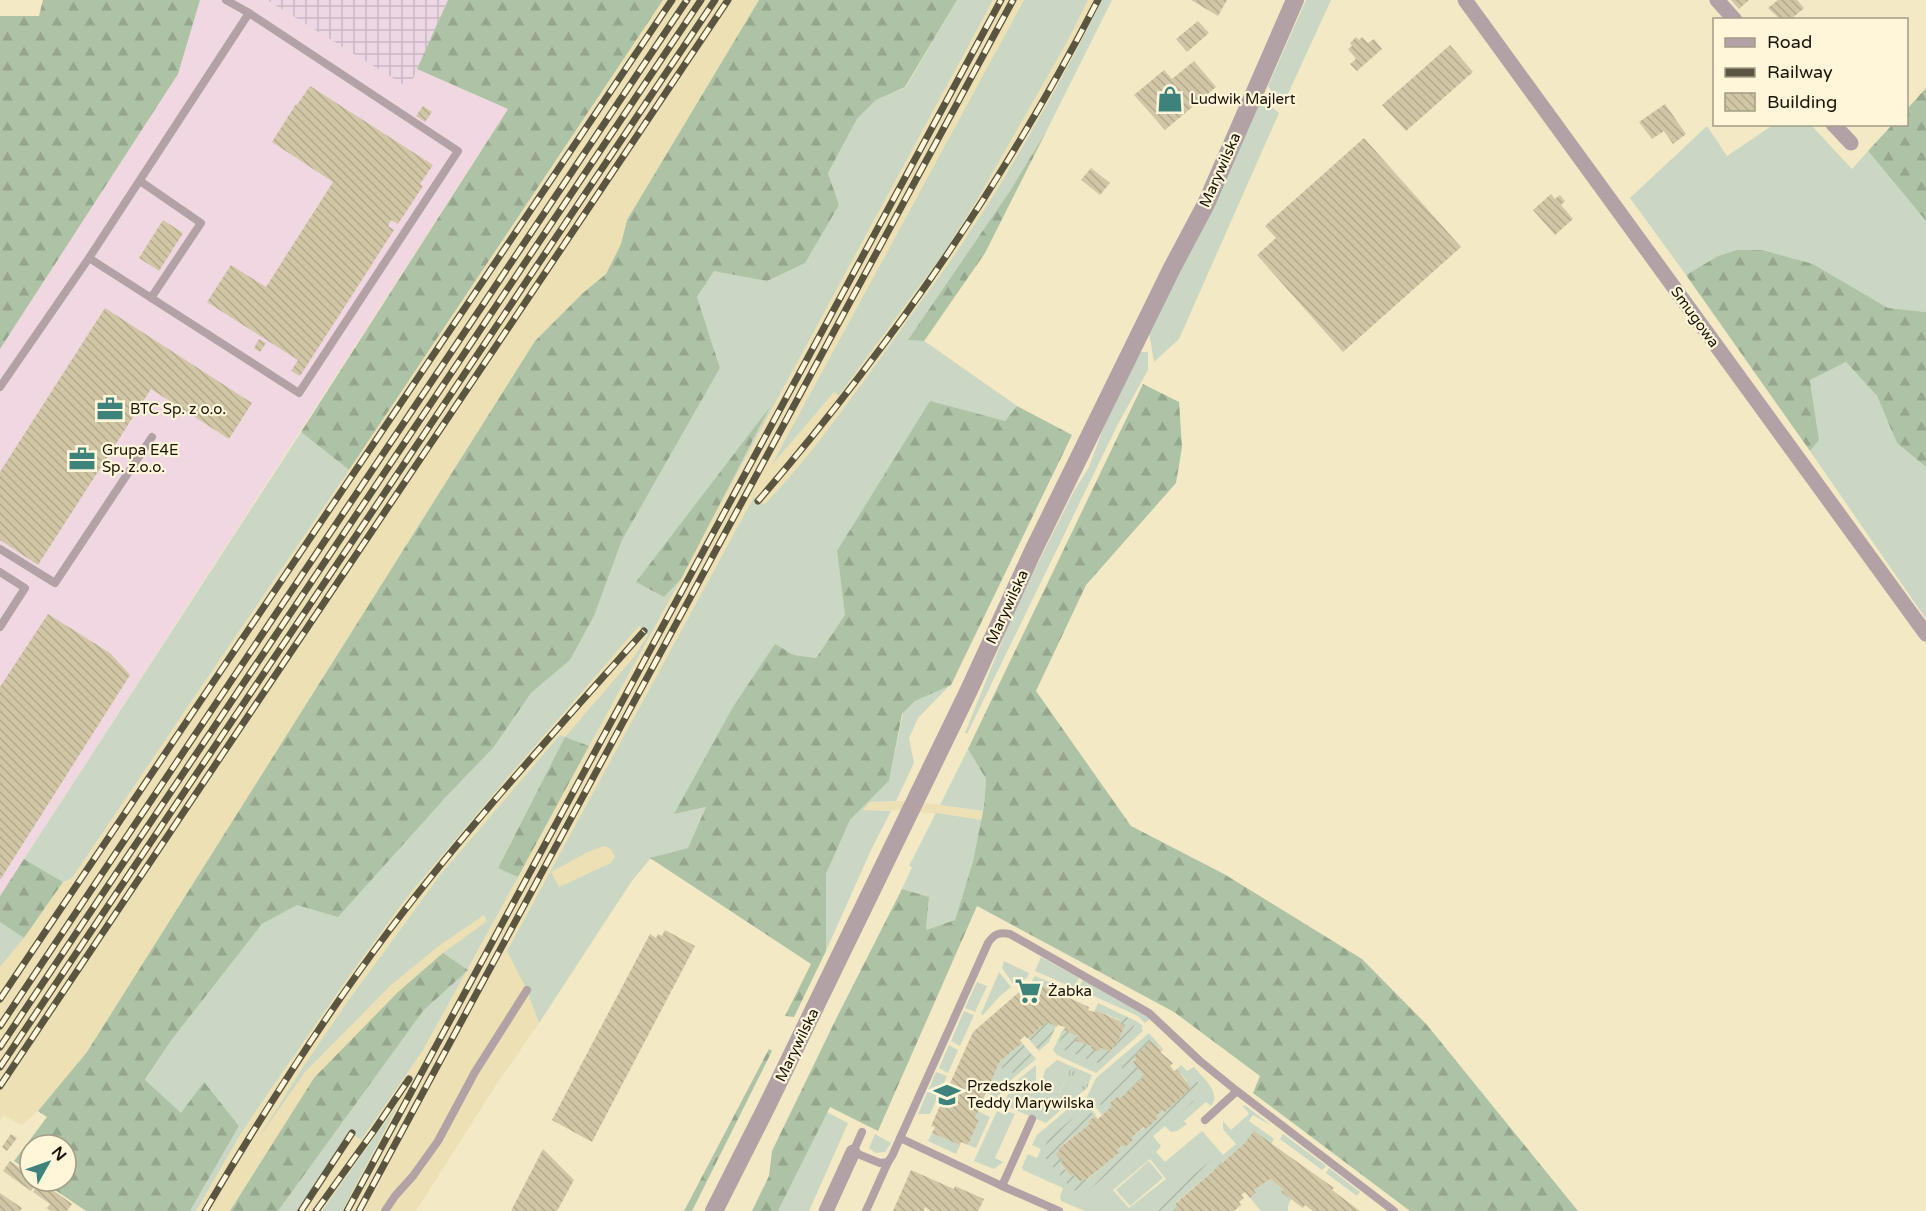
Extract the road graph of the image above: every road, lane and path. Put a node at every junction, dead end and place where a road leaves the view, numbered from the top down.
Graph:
1 (226, 0) edge
2 (1295, 0) edge
3 (1465, 0) edge
4 (1717, 0) edge
5 (249, 13) junction
6 (1734, 18) edge
7 (1835, 126) edge
8 (1851, 143) dead end
9 (140, 181) junction
10 (89, 258) junction
11 (151, 298) junction
12 (0, 387) edge
13 (152, 437) dead end
14 (0, 549) edge
15 (0, 572) edge
16 (0, 627) edge
17 (1926, 634) edge
18 (527, 990) dead end
19 (1237, 1092) junction
20 (1032, 1119) dead end
21 (1205, 1120) dead end
22 (862, 1132) dead end
23 (900, 1138) junction
24 (853, 1152) junction
25 (888, 1162) junction
26 (1002, 1186) junction
27 (385, 1211) edge
28 (714, 1211) edge
29 (826, 1211) edge
30 (866, 1211) edge
31 (1059, 1211) edge
32 (1394, 1211) edge

1 - 5 lane
2 - 28 street, Marywilska
3 - 17 street, Smugowa
4 - 6 street
5 - 9 lane
5 - 11 lane
7 - 8 street
9 - 10 lane
9 - 11 lane
10 - 11 lane
10 - 12 lane
13 - 14 lane
15 - 16 lane
18 - 27 lane
19 - 21 lane
19 - 23 lane
19 - 32 lane
20 - 26 lane
22 - 24 lane
23 - 25 lane
23 - 26 lane
24 - 25 lane
24 - 29 street
25 - 30 lane
26 - 31 lane

